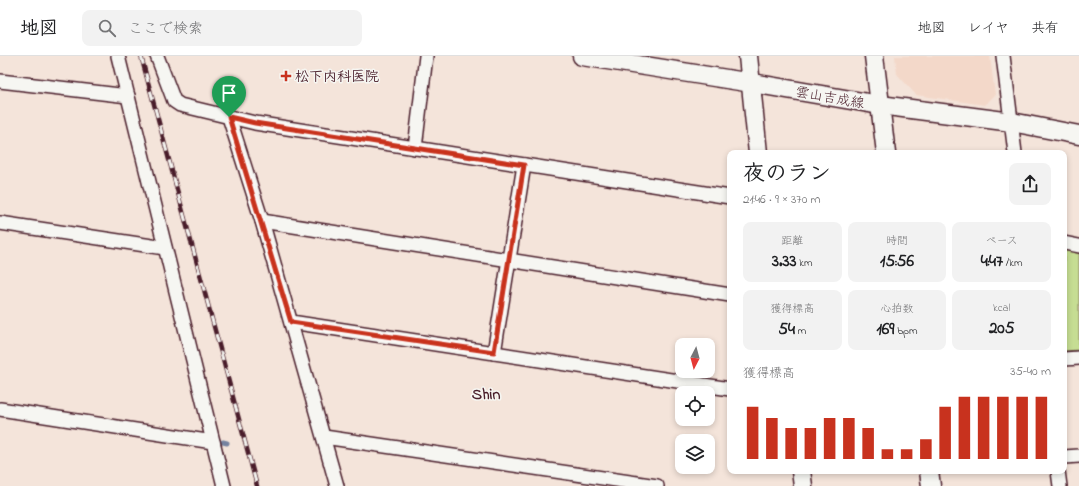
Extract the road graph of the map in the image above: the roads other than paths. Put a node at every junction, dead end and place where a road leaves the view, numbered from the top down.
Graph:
1 (118, 56) edge
2 (157, 56) edge
3 (426, 56) edge
4 (582, 56) edge
5 (748, 56) edge
6 (874, 56) edge
7 (1003, 56) edge
8 (0, 81) edge
9 (752, 83) junction
10 (128, 96) junction
11 (880, 106) junction
12 (229, 117) junction
13 (1012, 122) junction
14 (1079, 135) edge
15 (416, 148) junction
16 (758, 150) edge
17 (886, 150) edge
18 (1015, 150) edge
19 (524, 165) junction
20 (727, 197) edge
21 (262, 221) junction
22 (0, 223) edge
23 (1067, 244) edge
24 (1079, 246) edge
25 (165, 248) junction
26 (508, 260) junction
27 (727, 295) edge
28 (291, 322) junction
29 (494, 352) junction
30 (1079, 358) edge
31 (1067, 359) edge
32 (727, 389) edge
33 (0, 409) edge
34 (324, 437) junction
35 (213, 442) junction
36 (1079, 456) edge
37 (1067, 457) edge
38 (802, 474) edge
39 (929, 474) edge
40 (1058, 474) edge
41 (224, 486) edge
42 (337, 486) edge
43 (657, 486) edge
44 (803, 486) edge
45 (931, 486) edge
46 (1060, 486) edge

1 - 10 street
2 - 12 street
3 - 15 street
4 - 9 street, 雲山吉成線
5 - 9 street
6 - 11 street
7 - 13 street
8 - 10 street
9 - 11 street, 雲山吉成線
9 - 16 street
10 - 25 street
11 - 13 street, 雲山吉成線
11 - 17 street
12 - 15 street
12 - 21 street
13 - 14 street, 雲山吉成線
13 - 18 street
15 - 19 street
19 - 20 street
19 - 26 street
21 - 26 street
21 - 28 street
22 - 25 street
23 - 24 street
25 - 35 street
26 - 27 street
26 - 29 street
28 - 29 street
28 - 34 street
29 - 32 street
30 - 31 street
33 - 35 street
34 - 42 street
34 - 43 street
35 - 41 street
36 - 37 street
38 - 44 street
39 - 45 street
40 - 46 street

